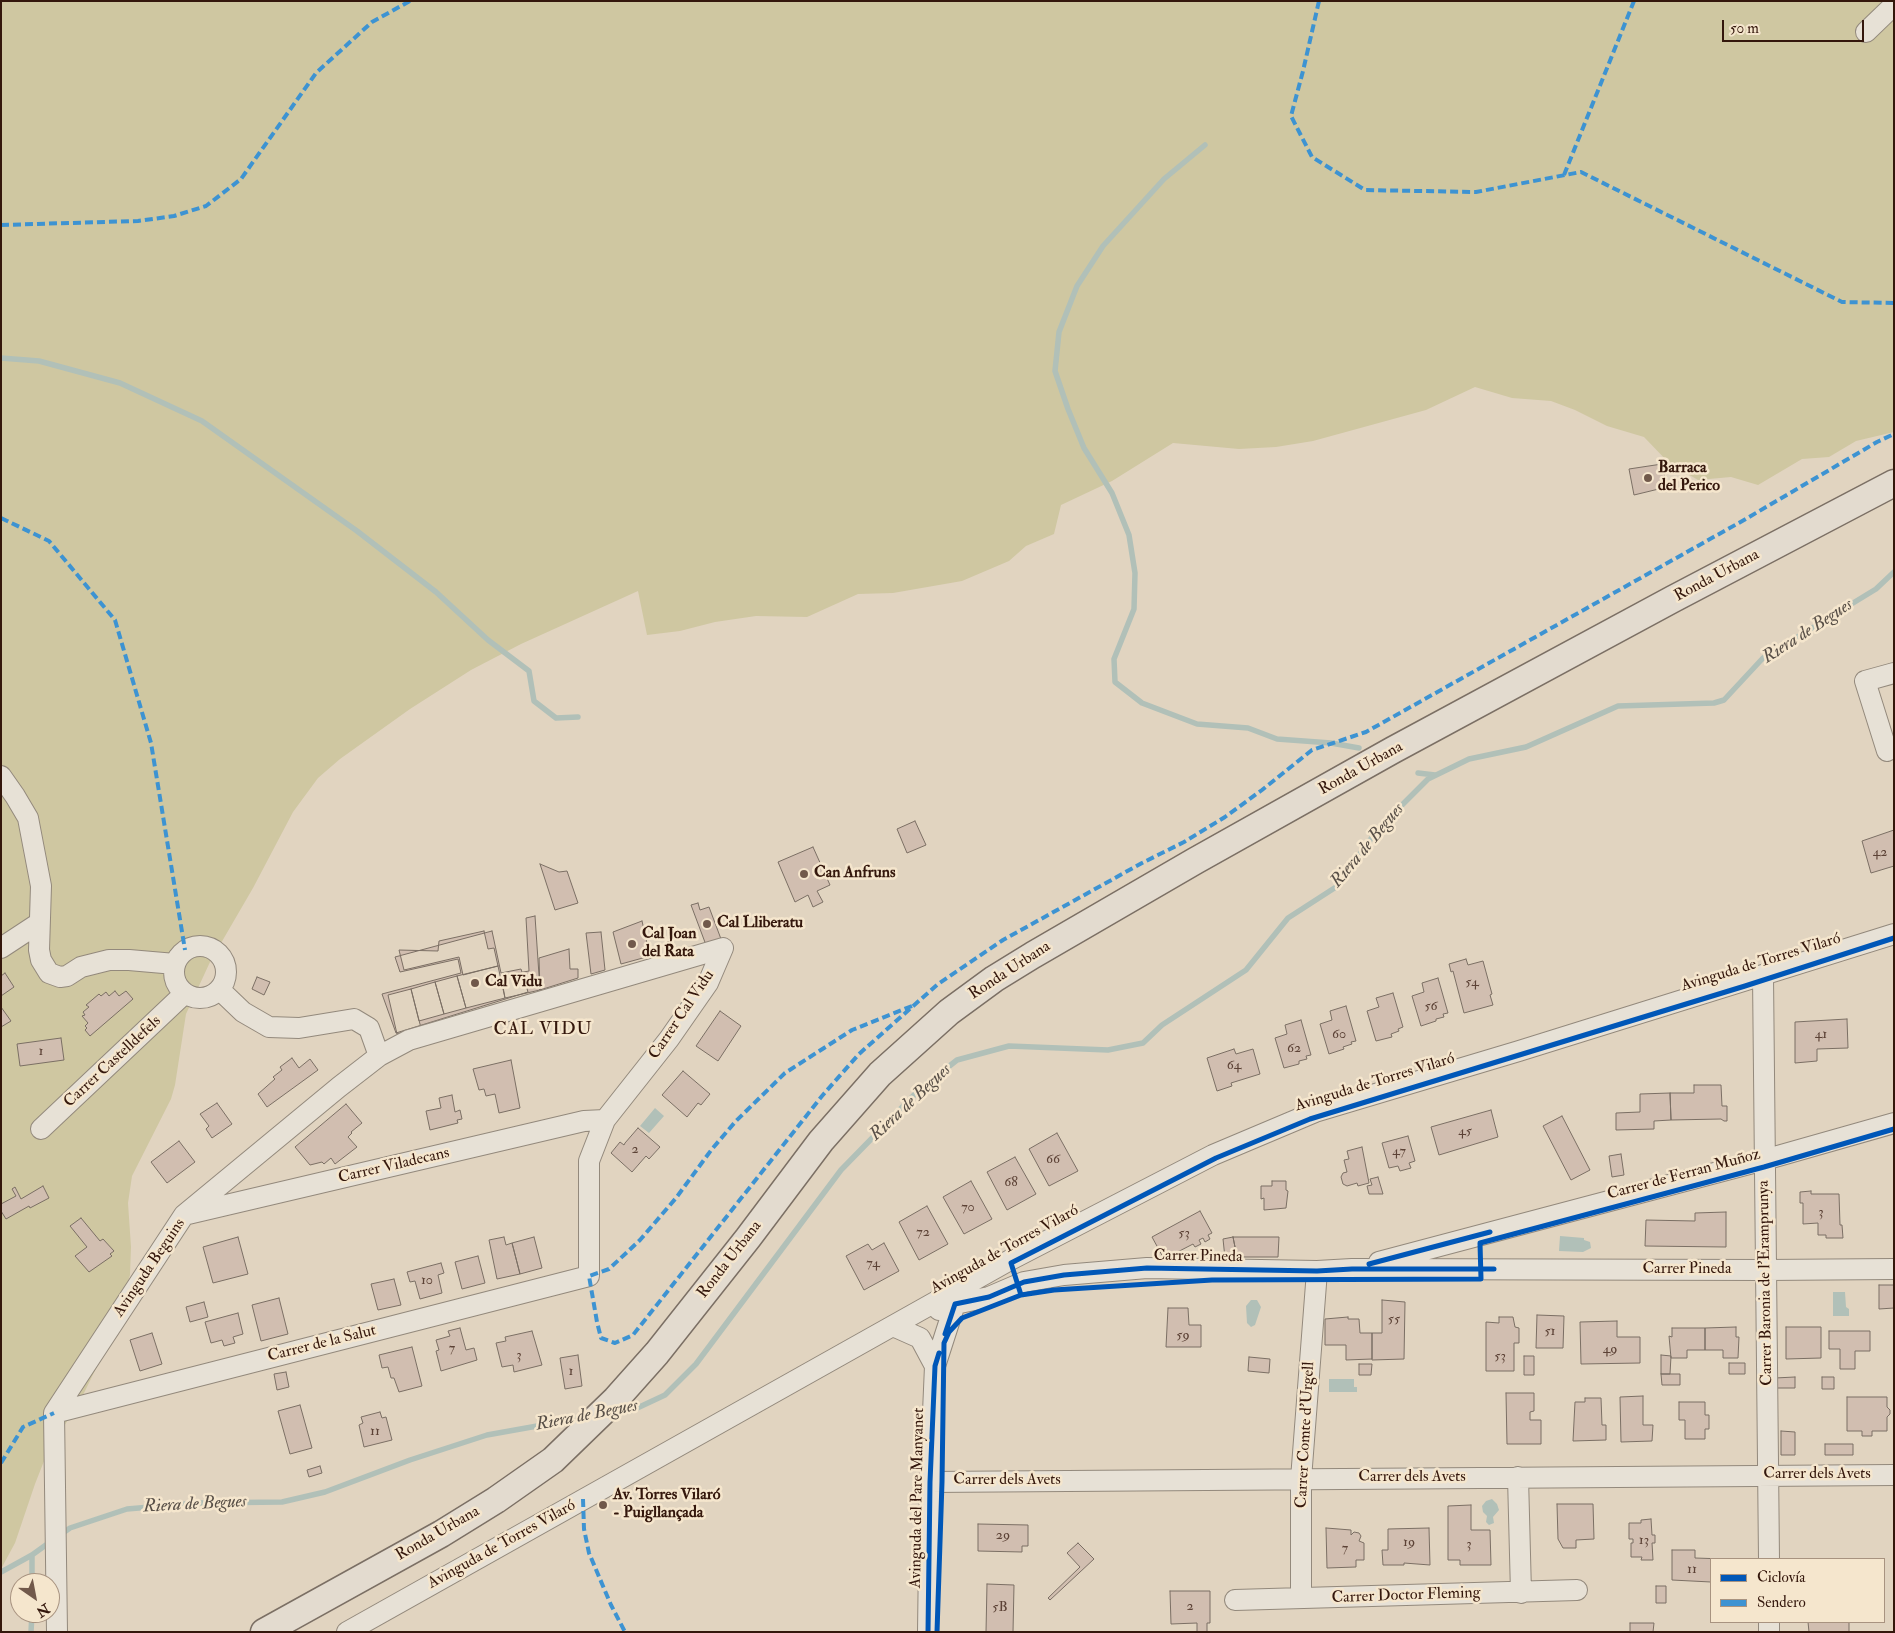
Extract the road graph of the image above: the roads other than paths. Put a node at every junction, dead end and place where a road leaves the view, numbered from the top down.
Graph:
1 (1894, 5) edge
2 (1866, 32) dead end
3 (1894, 483) edge
4 (1894, 673) edge
5 (1887, 752) dead end
6 (1, 776) edge
7 (39, 923) junction
8 (1894, 934) edge
9 (1, 948) edge
10 (175, 964) junction
11 (1763, 976) junction
12 (220, 990) junction
13 (184, 994) junction
14 (379, 1056) junction
15 (605, 1120) junction
16 (1894, 1123) edge
17 (42, 1129) dead end
18 (1764, 1160) junction
19 (184, 1215) junction
20 (1894, 1268) edge
21 (1352, 1269) junction
22 (1766, 1270) junction
23 (1317, 1271) junction
24 (589, 1276) joint
25 (955, 1304) junction
26 (893, 1326) junction
27 (935, 1366) junction
28 (54, 1413) junction
29 (1894, 1475) edge
30 (1768, 1476) junction
31 (1518, 1478) junction
32 (1301, 1479) junction
33 (930, 1482) junction
34 (1769, 1558) edge
35 (1577, 1590) dead end
36 (1521, 1592) junction
37 (1301, 1598) junction
38 (1235, 1600) dead end
39 (58, 1631) edge
40 (264, 1632) edge
41 (347, 1632) edge
42 (928, 1632) edge

1 - 2 street
3 - 40 main road, Ronda Urbana
4 - 5 street
6 - 7 street
7 - 9 street
7 - 10 street
8 - 11 street, Avinguda de Torres Vilaró
10 - 12 street
10 - 13 street
11 - 18 street, Carrer Baronia de l'Eramprunya
11 - 26 street, Avinguda de Torres Vilaró
12 - 13 street
12 - 14 street
13 - 17 street, Carrer Castelldefels
14 - 15 street, Carrer Cal Vidu
14 - 19 street, Avinguda Beguins
15 - 19 street, Carrer Viladecans
15 - 24 street, Carrer Cal Vidu
16 - 18 street, Carrer de Ferran Muñoz
18 - 21 street, Carrer de Ferran Muñoz
18 - 22 street, Carrer Baronia de l'Eramprunya
19 - 28 street, Avinguda Beguins
20 - 22 street, Carrer Pineda
21 - 22 street, Carrer Pineda
21 - 23 street, Carrer Pineda
22 - 30 street, Carrer Baronia de l'Eramprunya
23 - 25 street, Carrer Pineda
23 - 32 street, Carrer Comte d'Urgell
24 - 28 street, Carrer de la Salut
25 - 26 street, Carrer Pineda
25 - 27 street
26 - 27 street
26 - 41 street, Avinguda de Torres Vilaró
27 - 33 street, Avinguda del Pare Manyanet
28 - 39 street
29 - 30 street, Carrer dels Avets
30 - 31 street, Carrer dels Avets
30 - 34 street, Carrer Baronia de l'Eramprunya
31 - 32 street, Carrer dels Avets
31 - 36 street
32 - 33 street, Carrer dels Avets
32 - 37 street, Carrer Comte d'Urgell
33 - 42 street, Avinguda del Pare Manyanet
35 - 36 street, Carrer Doctor Fleming
36 - 37 street, Carrer Doctor Fleming
37 - 38 street, Carrer Doctor Fleming

